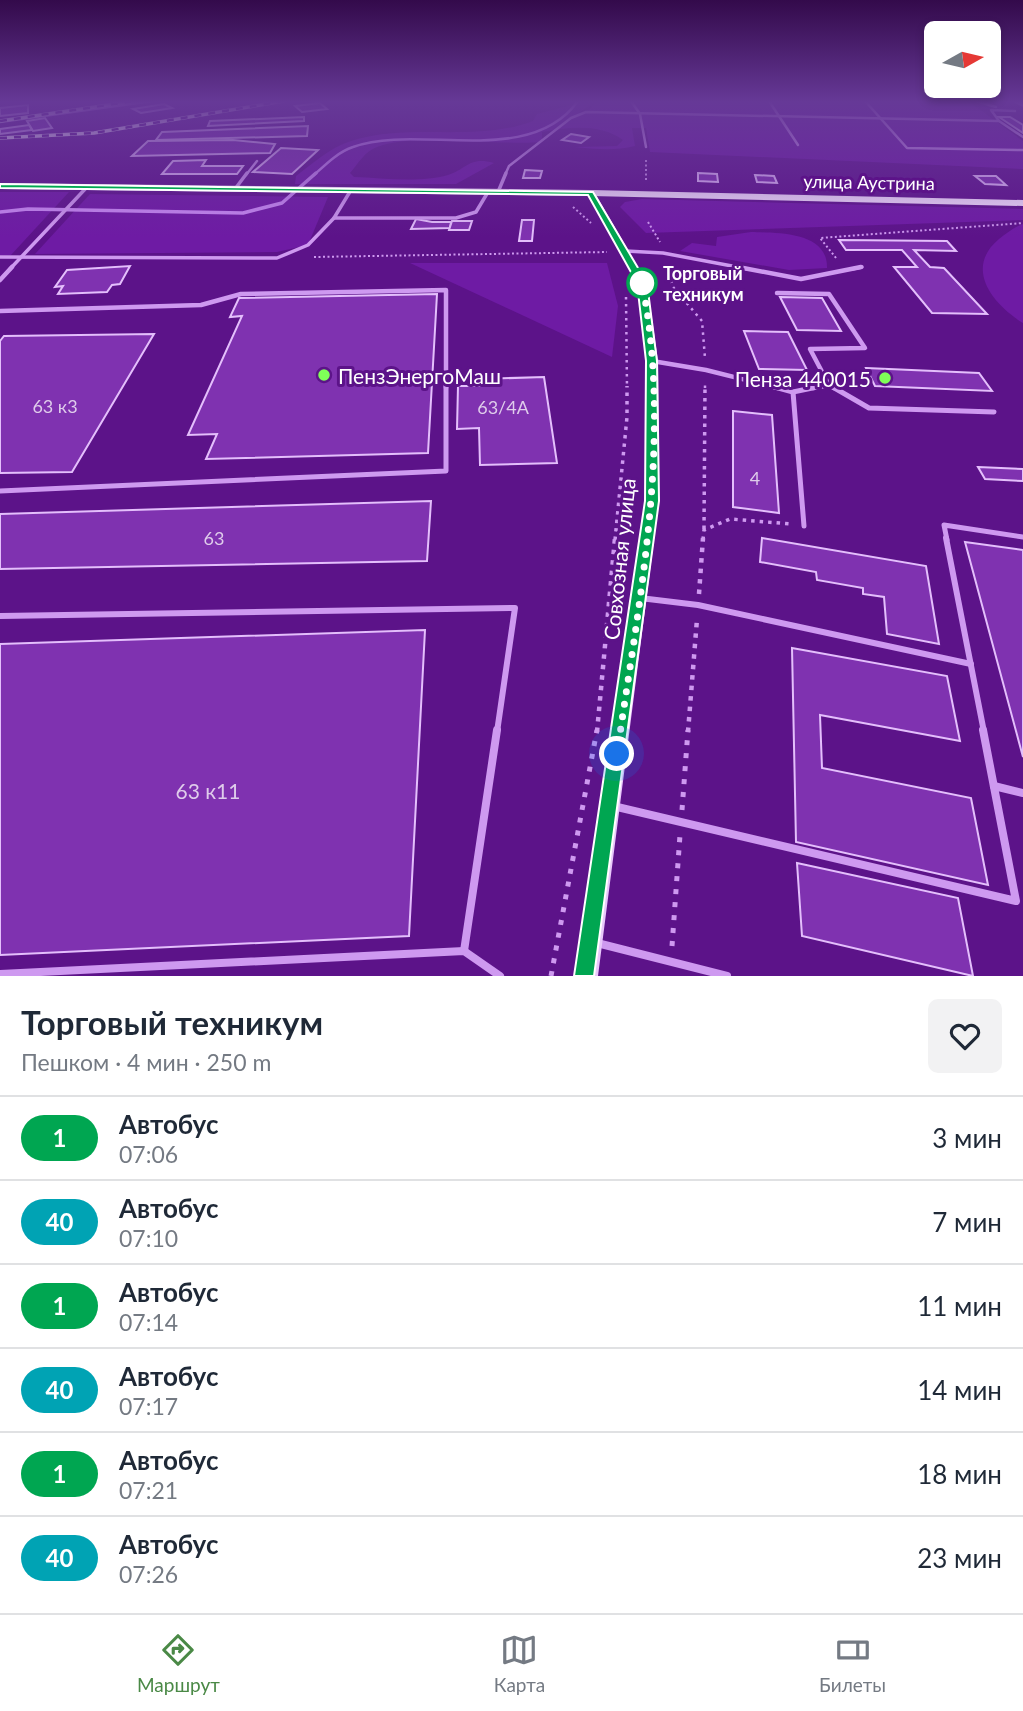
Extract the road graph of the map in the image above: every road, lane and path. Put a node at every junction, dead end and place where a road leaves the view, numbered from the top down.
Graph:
1 (534, 147) edge
2 (646, 147) edge
3 (906, 147) edge
4 (1023, 150) edge
5 (257, 160) dead end
6 (0, 187) edge
7 (87, 187) junction
8 (235, 189) junction
9 (351, 190) junction
10 (493, 192) junction
11 (590, 193) junction
12 (647, 195) junction
13 (1023, 203) edge
14 (334, 218) junction
15 (1023, 223) edge
16 (619, 252) junction
17 (24, 256) junction
18 (0, 257) edge
19 (277, 258) junction
20 (862, 267) dead end
21 (845, 270) junction
22 (0, 280) edge
23 (626, 291) dead end
24 (777, 293) dead end
25 (0, 311) edge
26 (652, 361) junction
27 (829, 385) junction
28 (793, 392) junction
29 (994, 412) dead end
30 (0, 491) edge
31 (804, 526) joint
32 (1023, 537) edge
33 (640, 597) junction
34 (698, 605) junction
35 (0, 616) edge
36 (971, 664) junction
37 (994, 786) junction
38 (1023, 793) edge
39 (610, 806) junction
40 (681, 822) junction
41 (591, 942) junction
42 (464, 951) junction
43 (670, 961) junction
44 (0, 974) edge
45 (500, 976) edge
46 (551, 976) edge
47 (586, 976) edge
48 (727, 976) edge

1 - 10 lane
2 - 12 path
3 - 4 lane
5 - 8 lane
6 - 7 main road, улица Аустрина
7 - 8 main road, улица Аустрина
7 - 17 lane
8 - 9 main road, улица Аустрина
9 - 10 main road, улица Аустрина
9 - 14 lane
10 - 11 main road, улица Аустрина
10 - 14 lane
11 - 12 main road, улица Аустрина
11 - 16 main road, Совхозная улица
12 - 13 main road, улица Аустрина
14 - 19 lane
15 - 21 path
16 - 19 path
16 - 21 lane
16 - 26 main road, Совхозная улица
17 - 18 lane
17 - 19 lane
17 - 22 lane
20 - 21 lane
23 - 46 path
24 - 27 lane
25 - 30 lane
26 - 28 lane
26 - 33 main road, Совхозная улица
27 - 28 lane
27 - 29 lane
28 - 31 lane
31 - 34 path
32 - 36 lane
33 - 34 lane
33 - 39 main road, Совхозная улица
34 - 36 lane
34 - 40 path
35 - 42 lane
36 - 37 lane
37 - 38 lane
37 - 40 lane
39 - 40 lane
39 - 41 main road, Совхозная улица
40 - 43 path
41 - 43 lane
41 - 47 main road, Совхозная улица
42 - 44 lane
42 - 45 lane
43 - 48 lane

